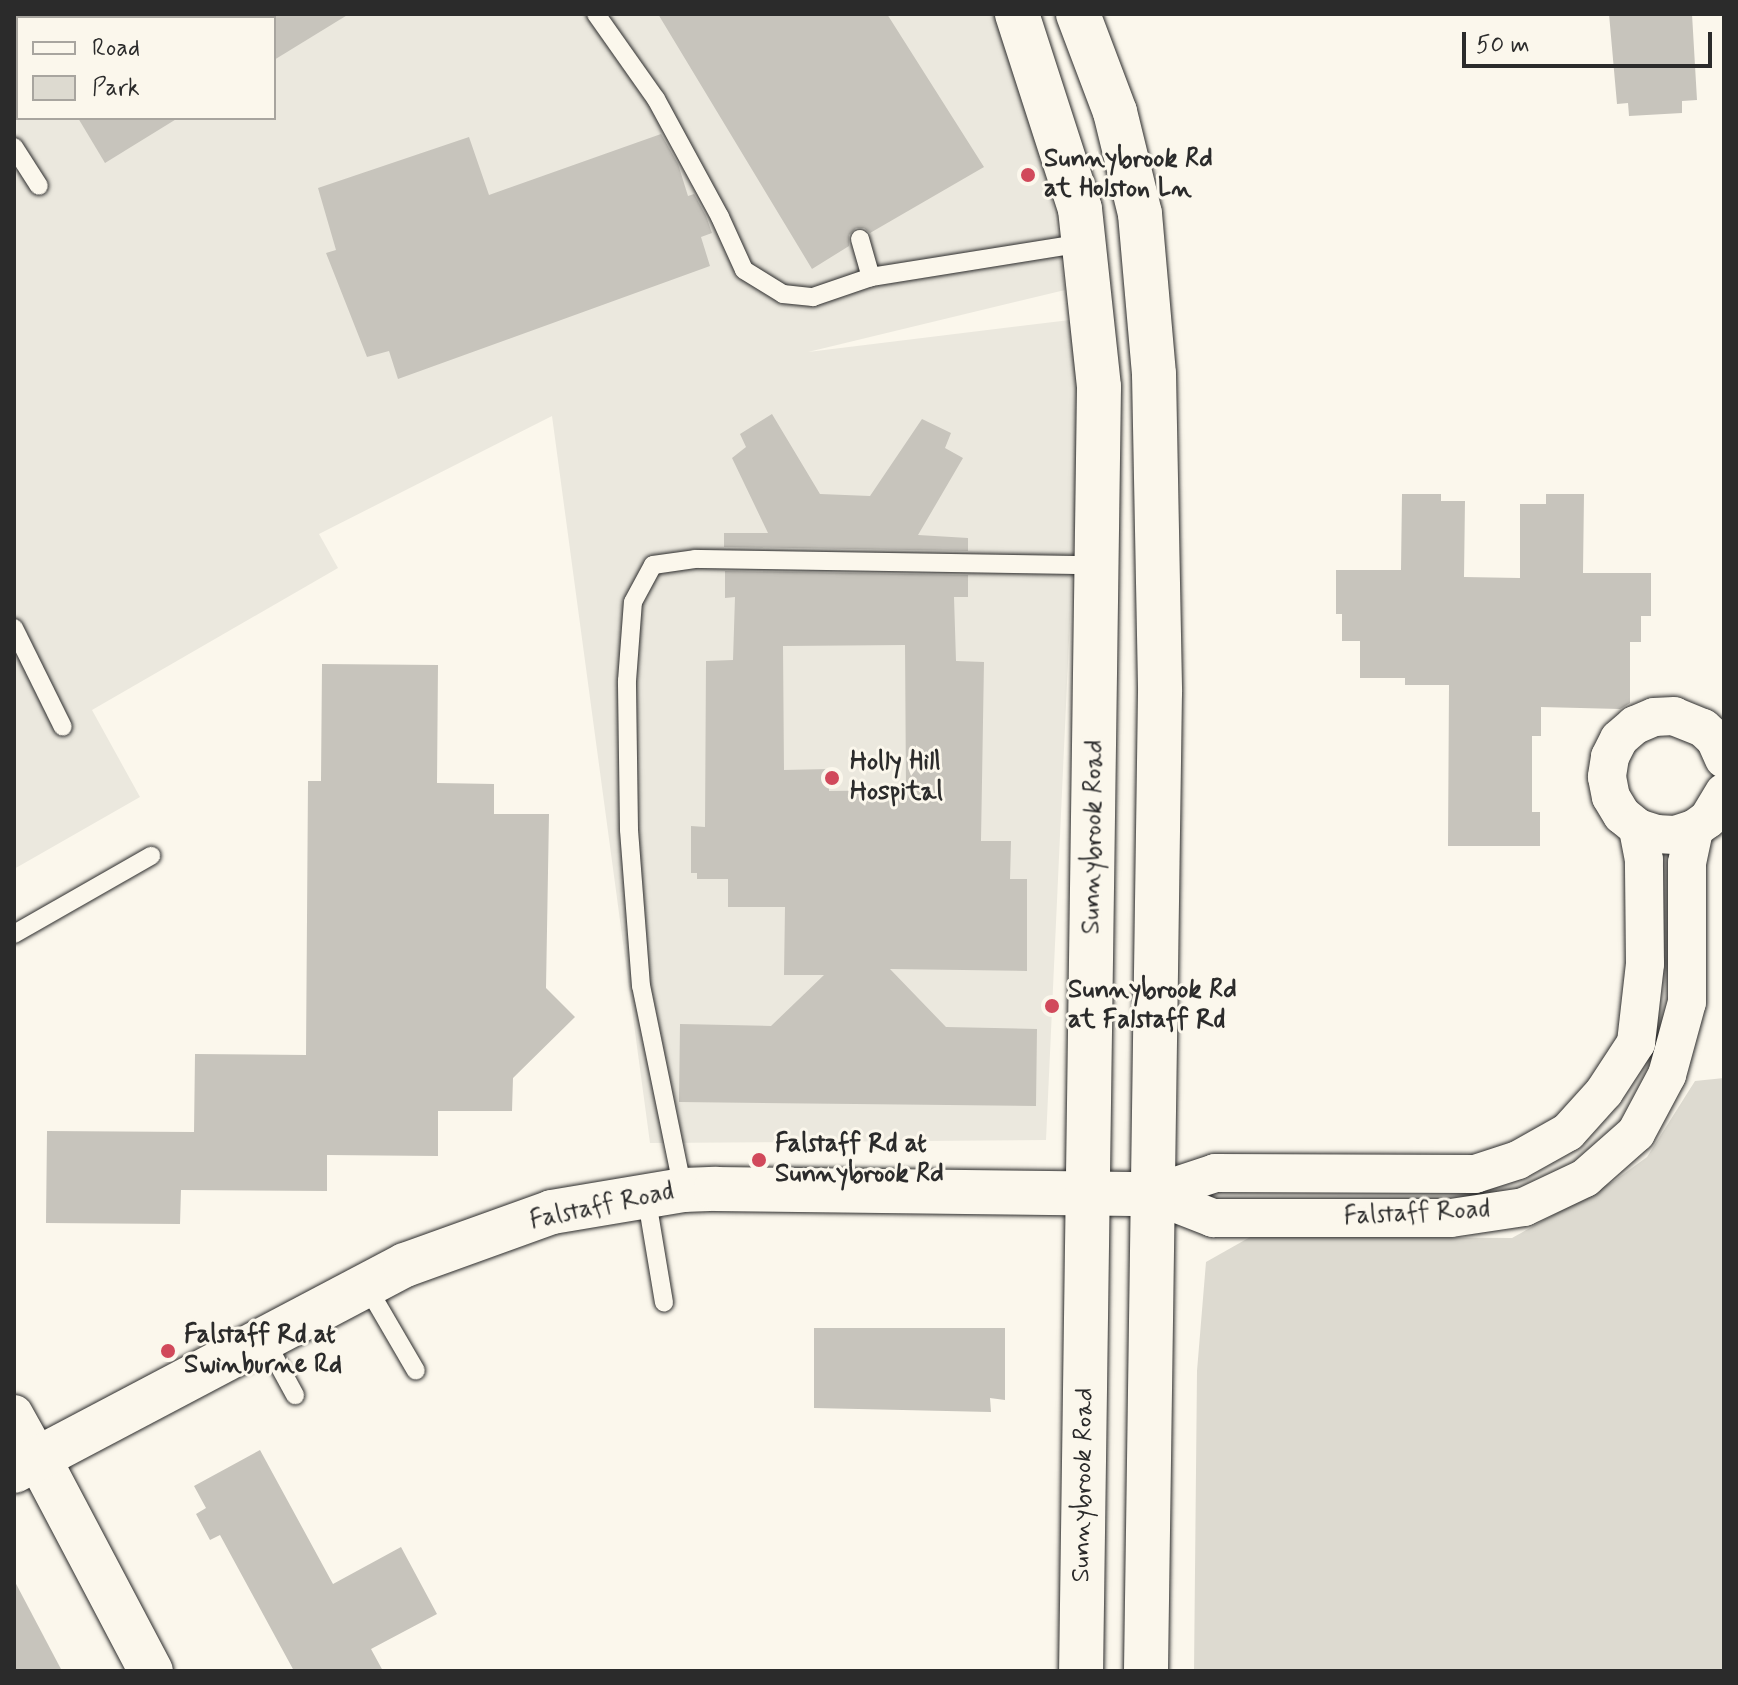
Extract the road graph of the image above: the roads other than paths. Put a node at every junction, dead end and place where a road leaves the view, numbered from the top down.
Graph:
1 (596, 14) edge
2 (1017, 14) edge
3 (1078, 14) edge
4 (14, 147) edge
5 (39, 186) dead end
6 (860, 239) dead end
7 (1084, 243) junction
8 (871, 277) junction
9 (1098, 565) junction
10 (14, 628) edge
11 (63, 727) dead end
12 (1724, 759) edge
13 (1724, 792) edge
14 (1638, 828) junction
15 (1694, 829) junction
16 (151, 856) dead end
17 (14, 934) edge
18 (1089, 1192) junction
19 (664, 1193) junction
20 (1152, 1194) junction
21 (366, 1285) junction
22 (664, 1302) dead end
23 (265, 1340) junction
24 (416, 1371) dead end
25 (295, 1395) dead end
26 (14, 1414) edge
27 (26, 1465) edge
28 (151, 1671) edge
29 (1081, 1671) edge
30 (1146, 1671) edge

1 - 8 lane
2 - 7 main road, Sunnybrook Road
3 - 20 main road
4 - 5 lane
6 - 8 lane
7 - 8 lane
7 - 9 main road, Sunnybrook Road
9 - 18 main road, Sunnybrook Road
9 - 19 lane
10 - 11 lane
12 - 14 street
13 - 15 street
14 - 15 street
14 - 20 street, Falstaff Road
15 - 20 street, Falstaff Road
16 - 17 lane
18 - 19 main road, Falstaff Road
18 - 20 main road, Falstaff Road
18 - 29 main road, Sunnybrook Road
19 - 21 main road, Falstaff Road
19 - 22 lane
20 - 30 main road
21 - 23 main road, Falstaff Road
21 - 24 lane
23 - 25 lane
23 - 27 main road, Falstaff Road
26 - 27 street
27 - 28 main road

